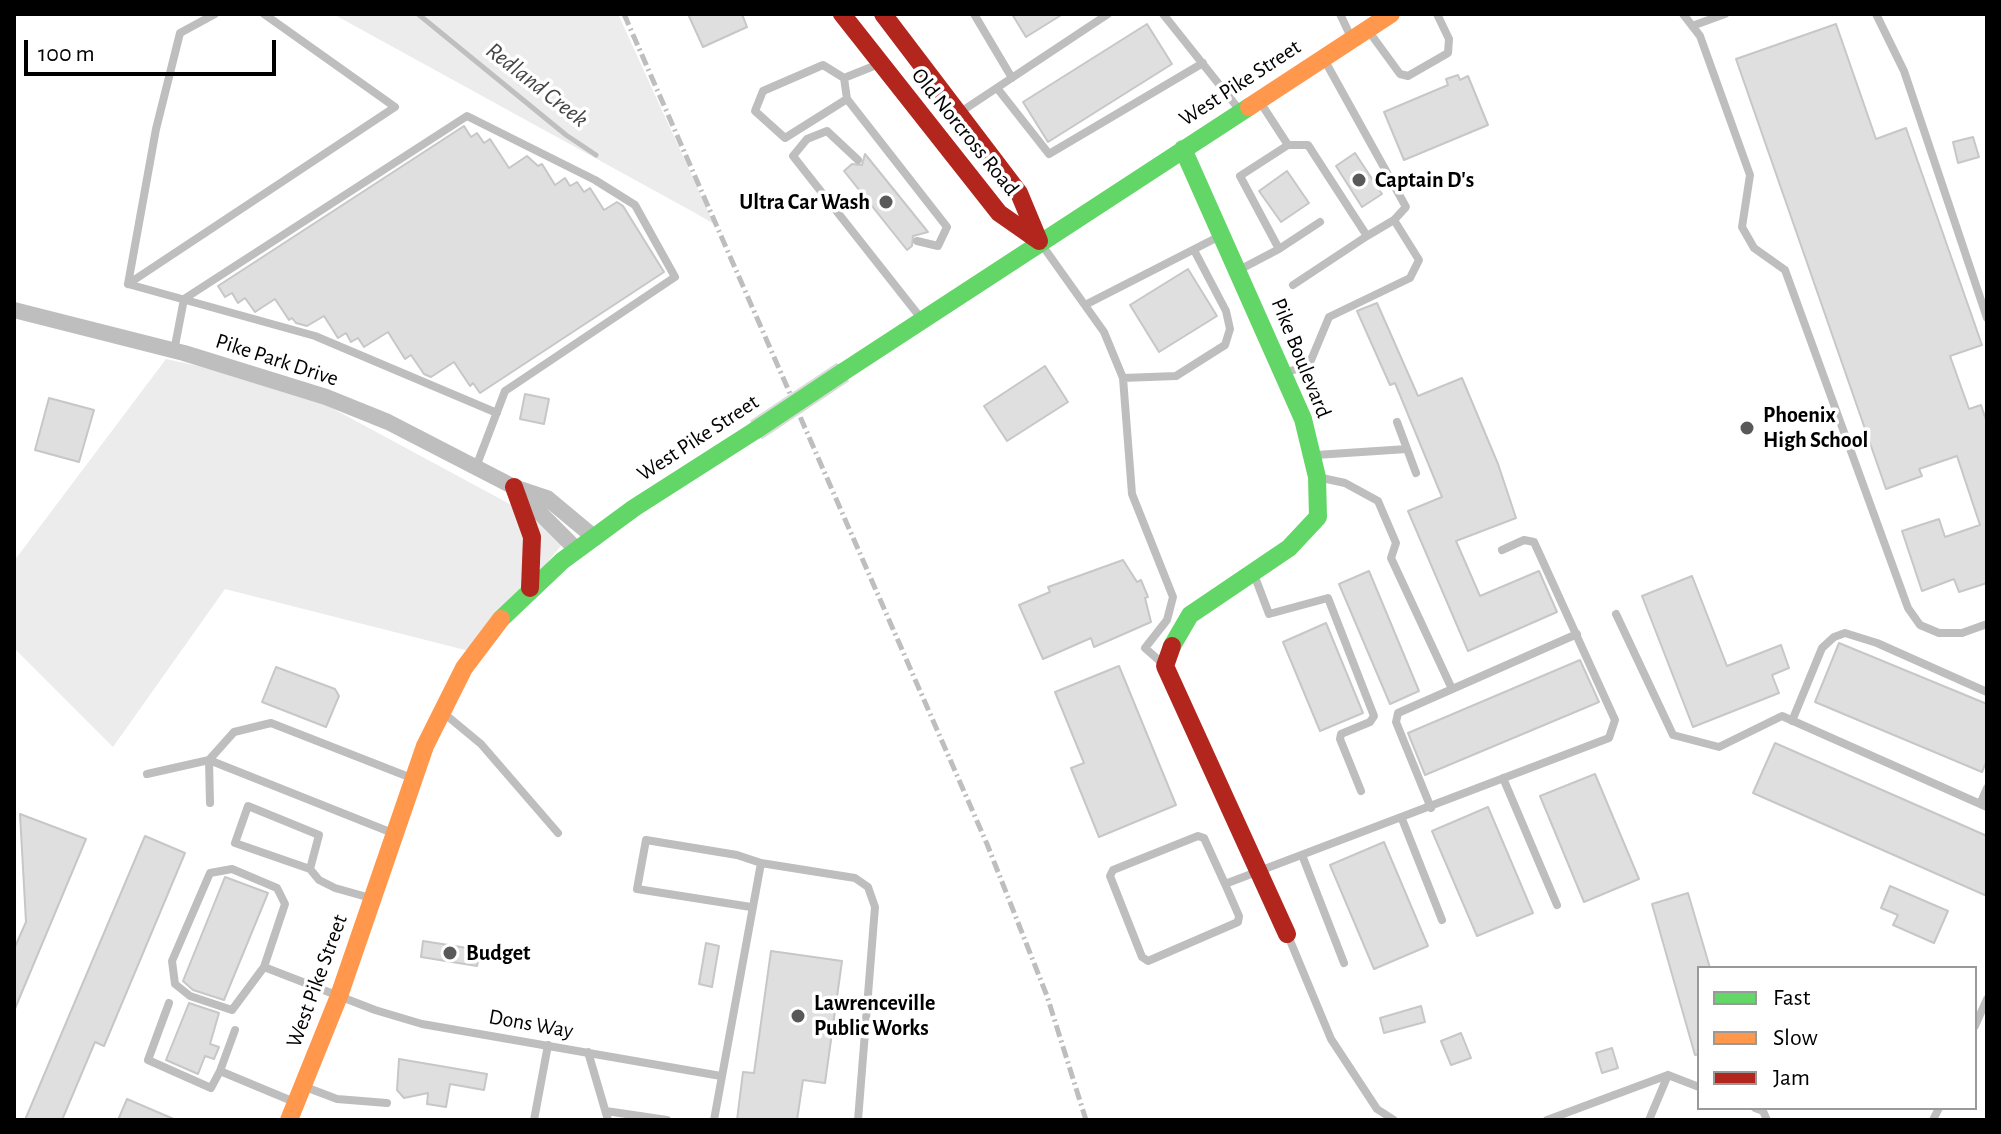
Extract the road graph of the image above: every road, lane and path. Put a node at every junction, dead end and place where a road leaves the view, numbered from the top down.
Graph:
1 (215, 14) edge
2 (264, 14) edge
3 (842, 14) edge
4 (883, 14) edge
5 (974, 14) edge
6 (1108, 14) edge
7 (1163, 14) edge
8 (1340, 14) edge
9 (1437, 14) edge
10 (1683, 14) edge
11 (1725, 14) edge
12 (1876, 14) edge
13 (1386, 15) edge
14 (1692, 26) junction
15 (1359, 34) junction
16 (1323, 57) junction
17 (1203, 63) junction
18 (879, 64) junction
19 (844, 78) junction
20 (1012, 78) junction
21 (997, 88) junction
22 (847, 99) junction
23 (1259, 100) junction
24 (1241, 111) junction
25 (956, 114) junction
26 (1288, 145) junction
27 (1183, 149) junction
28 (858, 160) dead end
29 (1394, 220) junction
30 (1320, 222) dead end
31 (1221, 236) junction
32 (1367, 236) junction
33 (917, 241) dead end
34 (1039, 241) junction
35 (1279, 249) junction
36 (1194, 250) junction
37 (1238, 270) junction
38 (128, 284) junction
39 (1293, 285) dead end
40 (184, 299) junction
41 (1085, 305) junction
42 (14, 310) edge
43 (1987, 318) edge
44 (923, 321) junction
45 (174, 351) junction
46 (1284, 373) junction
47 (1123, 378) junction
48 (497, 413) junction
49 (1397, 422) dead end
50 (1407, 449) junction
51 (1312, 455) junction
52 (476, 467) junction
53 (1416, 473) dead end
54 (1317, 477) junction
55 (514, 487) junction
56 (595, 538) junction
57 (577, 550) junction
58 (1502, 550) dead end
59 (1253, 572) junction
60 (530, 588) junction
61 (1616, 614) dead end
62 (1987, 624) edge
63 (1577, 634) junction
64 (1165, 666) junction
65 (1452, 689) junction
66 (1987, 692) edge
67 (440, 711) junction
68 (1792, 721) junction
69 (209, 760) junction
70 (147, 774) dead end
71 (414, 778) junction
72 (1503, 778) junction
73 (1987, 788) edge
74 (1361, 791) dead end
75 (210, 803) dead end
76 (1984, 805) edge
77 (1431, 808) junction
78 (1402, 819) junction
79 (558, 833) dead end
80 (394, 834) junction
81 (1302, 855) junction
82 (761, 863) junction
83 (310, 869) junction
84 (1256, 871) junction
85 (1225, 884) junction
86 (372, 898) junction
87 (1557, 905) dead end
88 (751, 907) junction
89 (1442, 920) dead end
90 (1287, 934) joint
91 (1344, 963) dead end
92 (264, 967) junction
93 (339, 996) junction
94 (1987, 999) edge
95 (169, 1003) dead end
96 (1977, 1022) edge
97 (235, 1030) dead end
98 (548, 1045) junction
99 (588, 1052) junction
100 (220, 1071) junction
101 (1668, 1075) junction
102 (721, 1076) junction
103 (1697, 1086) edge
104 (296, 1103) edge
105 (387, 1103) dead end
106 (607, 1116) edge
107 (534, 1120) edge
108 (667, 1120) edge
109 (714, 1120) edge
110 (858, 1120) edge
111 (1394, 1120) edge
112 (1547, 1120) edge
113 (1649, 1120) edge

1 - 38 lane
2 - 38 lane
3 - 18 main road, Old Norcross Road
4 - 25 main road, Old Norcross Road
5 - 20 lane
6 - 20 lane
7 - 17 lane
8 - 15 lane
9 - 15 lane
10 - 14 lane
11 - 14 lane
12 - 43 lane
13 - 15 main road, West Pike Street
14 - 62 lane
15 - 16 main road, West Pike Street
16 - 23 main road, West Pike Street
16 - 29 lane
17 - 21 lane
17 - 24 lane
18 - 19 lane
18 - 34 main road, Old Norcross Road
19 - 22 lane
19 - 22 lane
20 - 21 lane
21 - 25 lane
22 - 33 lane
23 - 24 main road, West Pike Street
23 - 26 lane
24 - 27 main road, West Pike Street
25 - 34 main road, Old Norcross Road
26 - 32 lane
26 - 35 lane
27 - 31 main road, Pike Boulevard
27 - 34 main road, West Pike Street
28 - 44 lane
29 - 32 lane
29 - 46 lane
30 - 35 lane
31 - 36 lane
31 - 37 main road, Pike Boulevard
32 - 39 lane
34 - 41 lane
34 - 44 main road, West Pike Street
35 - 37 lane
36 - 41 lane
36 - 47 lane
37 - 46 main road, Pike Boulevard
38 - 40 lane
40 - 45 lane
40 - 48 lane
40 - 48 lane
41 - 47 lane
42 - 45 street, Pike Park Drive
44 - 56 main road, West Pike Street, bridge
45 - 52 street, Pike Park Drive
46 - 51 main road, Pike Boulevard
47 - 64 lane
48 - 52 lane
49 - 50 lane
50 - 51 lane
50 - 53 lane
51 - 54 main road, Pike Boulevard
52 - 55 street, Pike Park Drive
54 - 59 main road, Pike Boulevard
54 - 65 lane
55 - 56 street, Pike Park Drive
55 - 57 street, Pike Park Drive
55 - 60 main road
56 - 57 main road, West Pike Street
57 - 60 main road, West Pike Street
58 - 63 lane
59 - 64 main road, Pike Boulevard
59 - 74 lane
60 - 67 main road, West Pike Street
61 - 68 lane
63 - 65 lane
63 - 72 lane
64 - 84 main road
65 - 77 lane
66 - 68 lane
67 - 71 main road, West Pike Street
67 - 79 lane
68 - 76 lane
69 - 70 lane
69 - 71 lane
69 - 75 lane
69 - 80 lane
71 - 80 main road, West Pike Street
72 - 77 lane
72 - 87 lane
73 - 76 lane
77 - 78 lane
78 - 81 lane
78 - 89 lane
80 - 86 main road, West Pike Street
81 - 84 lane
81 - 91 lane
82 - 88 lane
82 - 88 lane
82 - 110 lane
83 - 83 lane
83 - 86 lane
84 - 85 lane
84 - 90 main road
85 - 85 lane
86 - 93 main road, West Pike Street
88 - 102 lane
90 - 111 lane
92 - 92 lane
92 - 93 lane, Dons Way
93 - 98 lane, Dons Way
93 - 104 main road, West Pike Street
94 - 96 lane
95 - 100 lane
97 - 100 lane
98 - 99 lane, Dons Way
98 - 107 lane
99 - 102 lane, Dons Way
99 - 106 lane
100 - 104 lane
101 - 103 lane
101 - 112 lane
101 - 113 lane
102 - 109 lane
104 - 105 lane
106 - 108 lane

